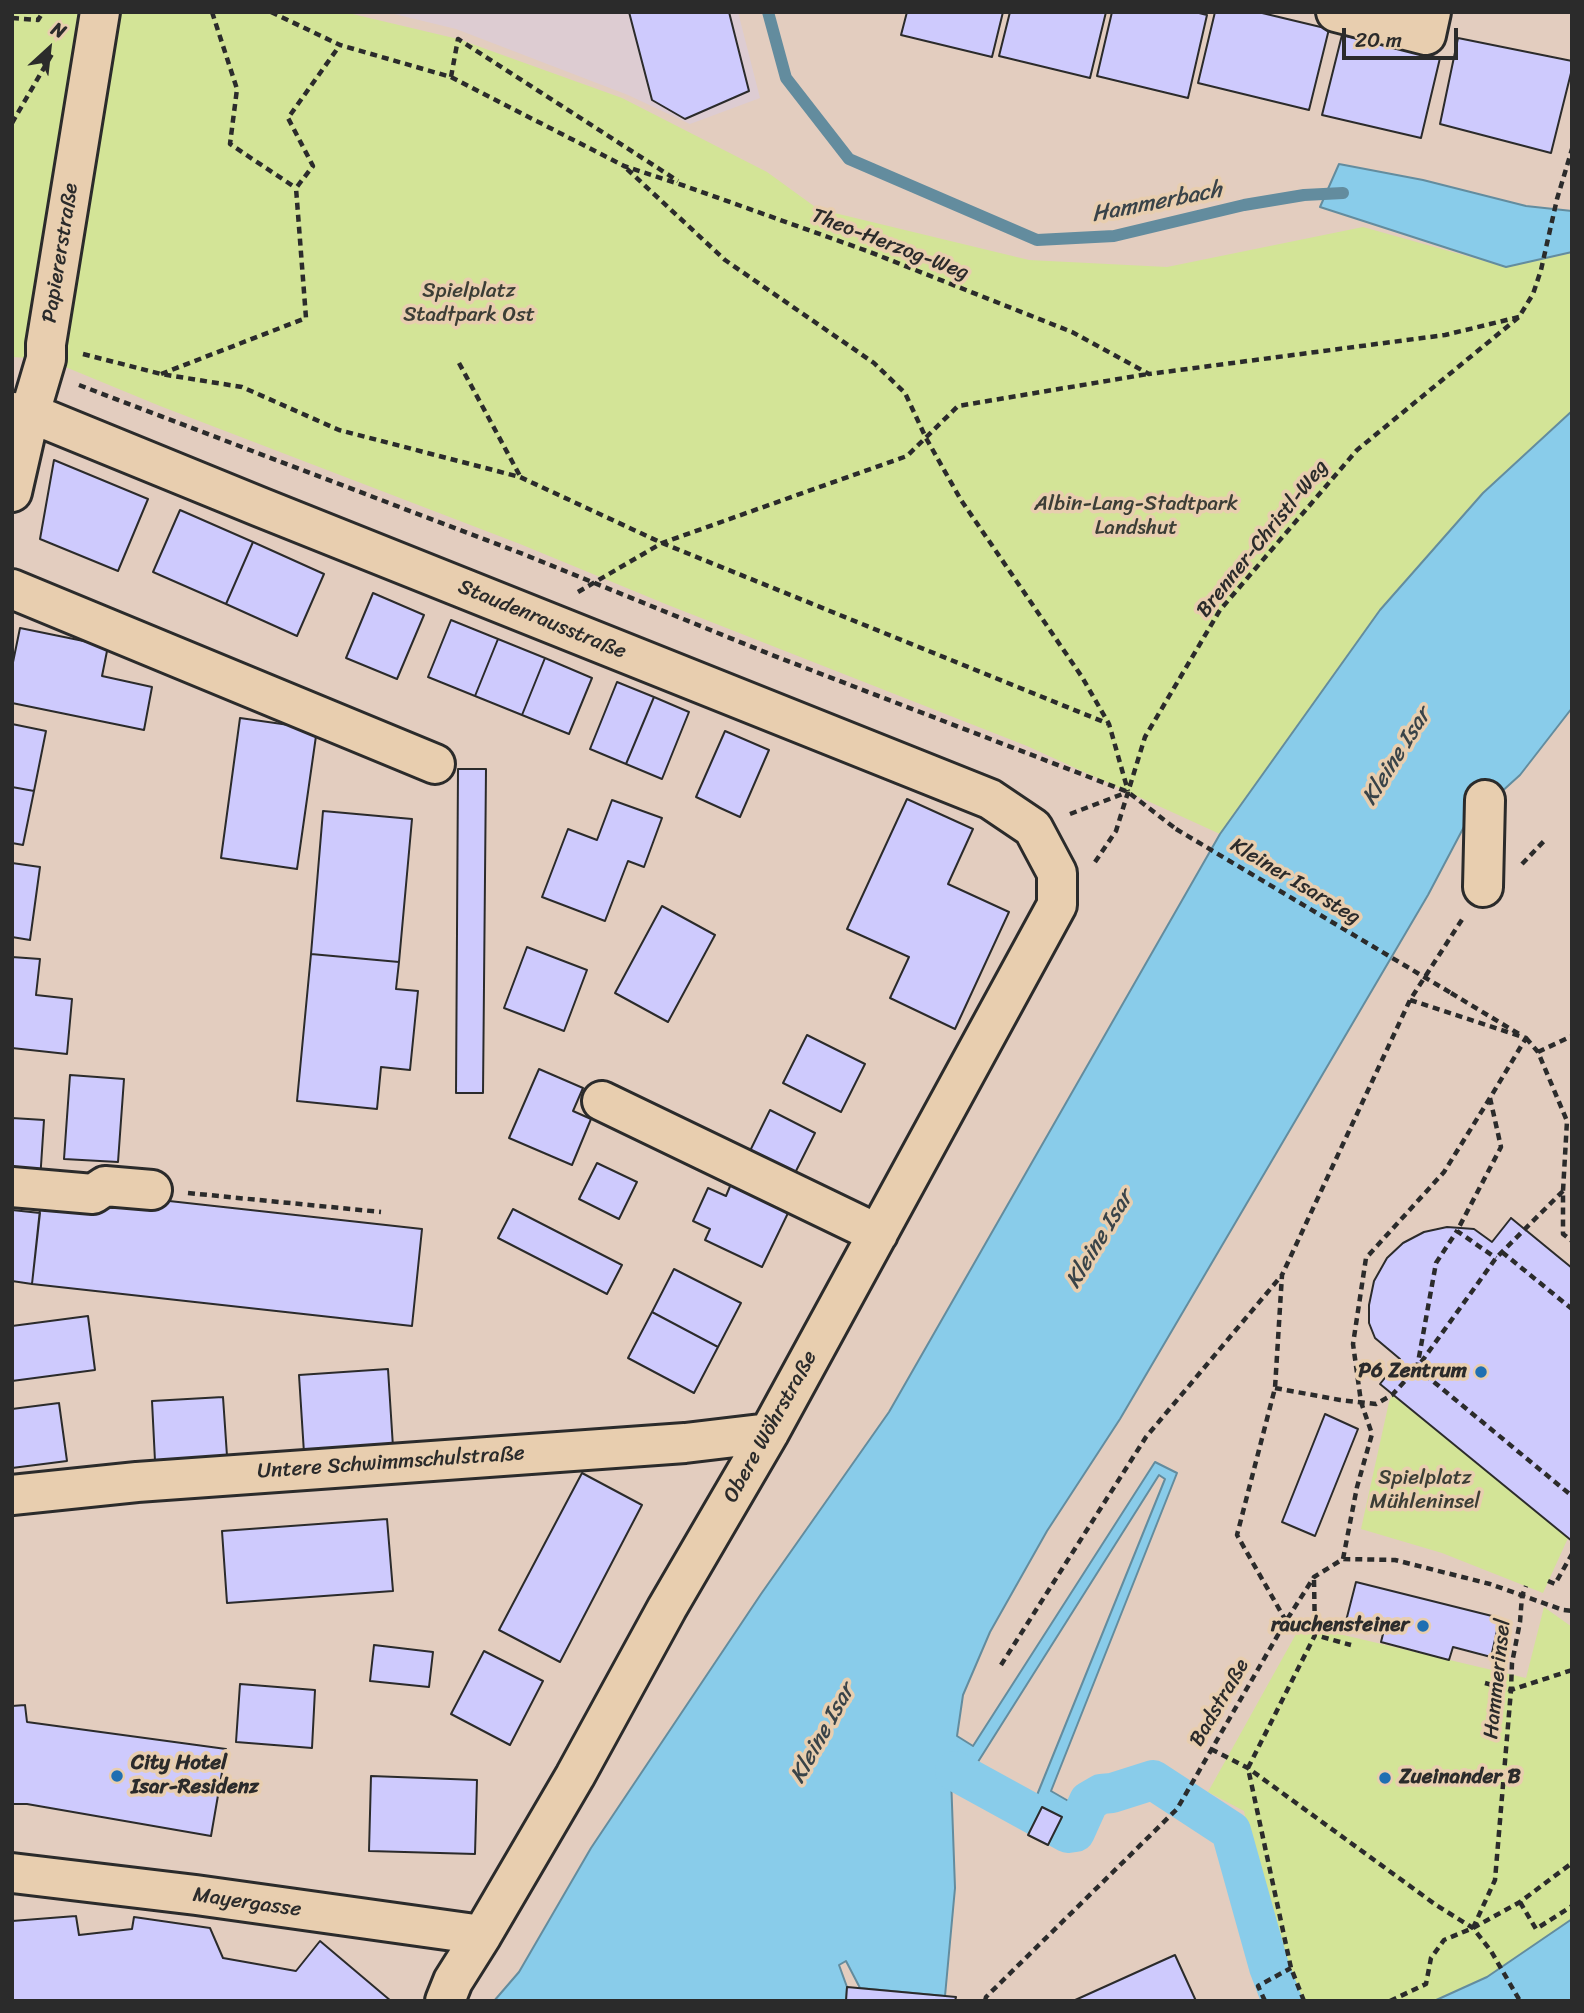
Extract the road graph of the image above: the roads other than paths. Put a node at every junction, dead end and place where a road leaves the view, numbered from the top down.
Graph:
1 (100, 12) edge
2 (1336, 12) edge
3 (1430, 12) edge
4 (21, 412) edge
5 (12, 492) edge
6 (12, 589) edge
7 (435, 764) dead end
8 (1485, 800) dead end
9 (1483, 887) road end
10 (1057, 905) joint
11 (603, 1101) dead end
12 (12, 1187) edge
13 (152, 1190) road end
14 (878, 1234) junction
15 (769, 1433) junction
16 (12, 1495) edge
17 (12, 1873) edge
18 (482, 1935) junction
19 (440, 1994) edge

1 - 4 street, Papiererstraße
2 - 3 street
4 - 5 street, Papiererstraße
4 - 10 street, Staudenrausstraße
6 - 7 street
8 - 9 street
10 - 14 street, Obere Wöhrstraße
11 - 14 street
12 - 13 street
14 - 15 street, Obere Wöhrstraße
15 - 16 street, Untere Schwimmschulstraße
15 - 18 street, Obere Wöhrstraße
17 - 18 street, Mayergasse
18 - 19 street, Obere Wöhrstraße

